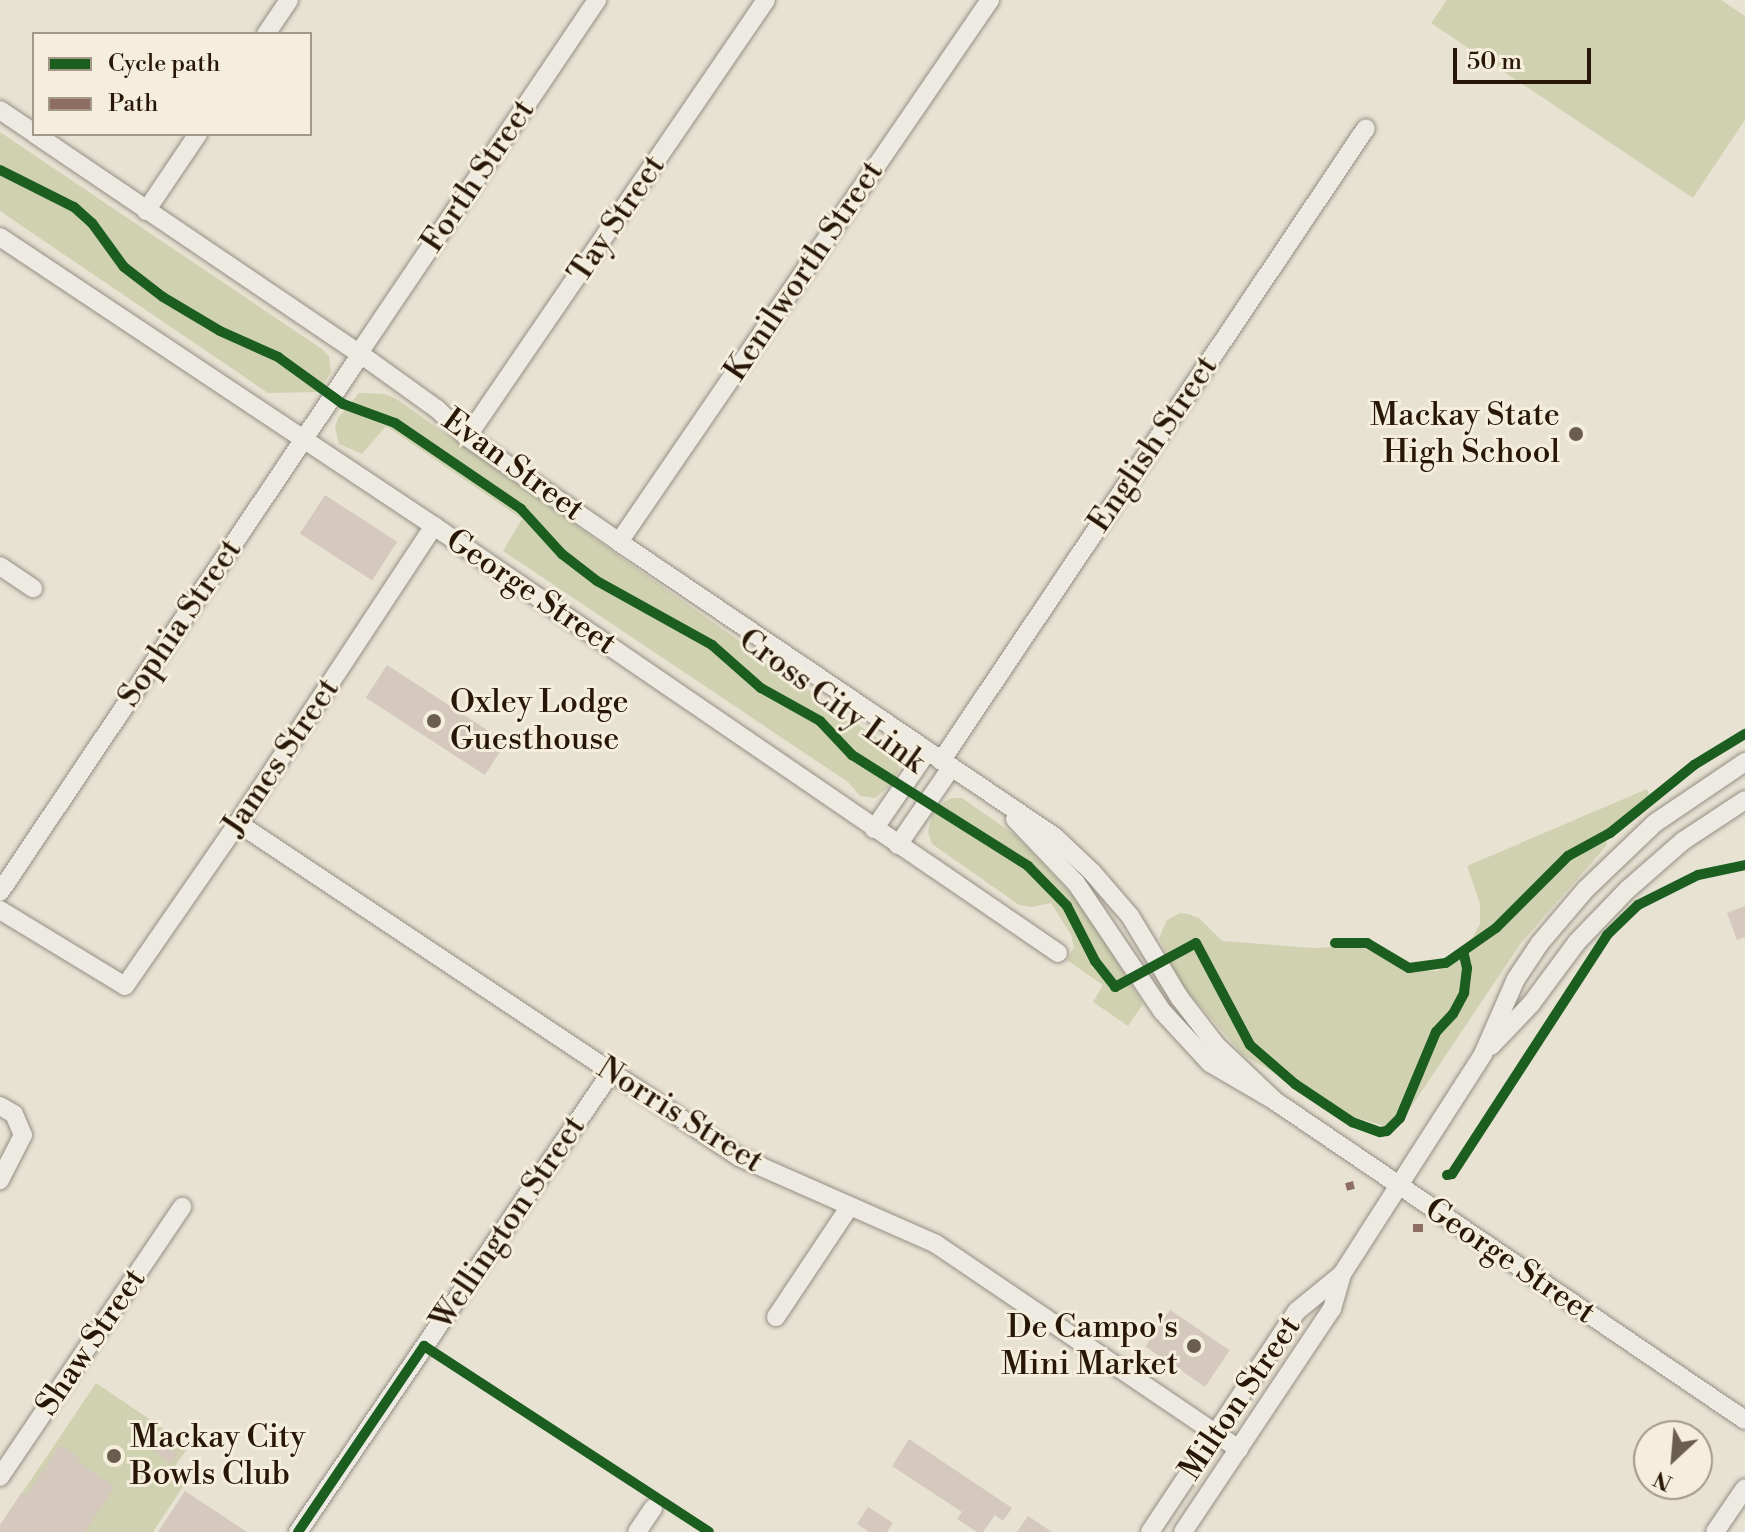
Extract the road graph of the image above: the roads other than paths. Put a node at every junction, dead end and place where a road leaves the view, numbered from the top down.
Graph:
1 (289, 0) edge
2 (597, 0) edge
3 (766, 0) edge
4 (990, 0) edge
5 (267, 32) edge
6 (0, 110) edge
7 (1366, 128) dead end
8 (32, 133) edge
9 (37, 136) edge
10 (197, 136) edge
11 (146, 211) junction
12 (0, 237) edge
13 (360, 354) junction
14 (467, 437) junction
15 (303, 438) junction
16 (434, 526) junction
17 (619, 542) junction
18 (0, 566) edge
19 (33, 588) dead end
20 (939, 760) junction
21 (1745, 762) edge
22 (992, 797) junction
23 (1745, 800) edge
24 (238, 823) junction
25 (874, 829) junction
26 (898, 845) junction
27 (0, 892) edge
28 (0, 910) edge
29 (1130, 916) junction
30 (1110, 929) junction
31 (1058, 953) dead end
32 (1483, 1054) junction
33 (610, 1074) junction
34 (1275, 1101) junction
35 (0, 1106) edge
36 (0, 1180) edge
37 (1400, 1186) junction
38 (850, 1206) junction
39 (182, 1207) dead end
40 (1342, 1274) junction
41 (776, 1317) dead end
42 (1745, 1420) edge
43 (1215, 1434) junction
44 (1239, 1449) junction
45 (0, 1477) edge
46 (1745, 1488) edge
47 (653, 1508) dead end
48 (298, 1532) edge
49 (637, 1532) edge
50 (1150, 1532) edge
51 (1183, 1532) edge
52 (1715, 1532) edge

1 - 5 street
2 - 13 street, Forth Street
3 - 14 street, Tay Street
4 - 17 street, Kenilworth Street
6 - 8 street, Evan Street
7 - 20 street, English Street
9 - 11 street, Evan Street
10 - 11 street
11 - 13 street, Evan Street
12 - 15 street, George Street
13 - 14 street, Evan Street
13 - 15 street, Sophia Street
14 - 17 street, Evan Street
15 - 16 street, George Street
15 - 27 street, Sophia Street
16 - 24 street, James Street
16 - 25 street, George Street
17 - 20 street, Evan Street
18 - 19 street
20 - 22 street, Evan Street
20 - 25 street
20 - 26 street
21 - 32 street, Milton Street
22 - 29 street, Evan Street
22 - 30 street, Evan Street
23 - 32 street, Milton Street
24 - 28 street, James Street
24 - 33 street, Norris Street
25 - 26 street, George Street
26 - 31 street, George Street
29 - 30 street
29 - 34 street, George Street
30 - 34 street, George Street
32 - 37 street, Milton Street
33 - 38 street, Norris Street
33 - 48 street, Wellington Street
34 - 37 street, George Street
35 - 36 street
37 - 40 street, Milton Street
37 - 42 street, George Street
38 - 41 street
38 - 43 street, Norris Street
39 - 45 street, Shaw Street
40 - 43 street, Milton Street
40 - 44 street, Milton Street
43 - 44 street, Norris Street
43 - 50 street, Milton Street
44 - 51 street, Milton Street
46 - 52 street
47 - 49 street

